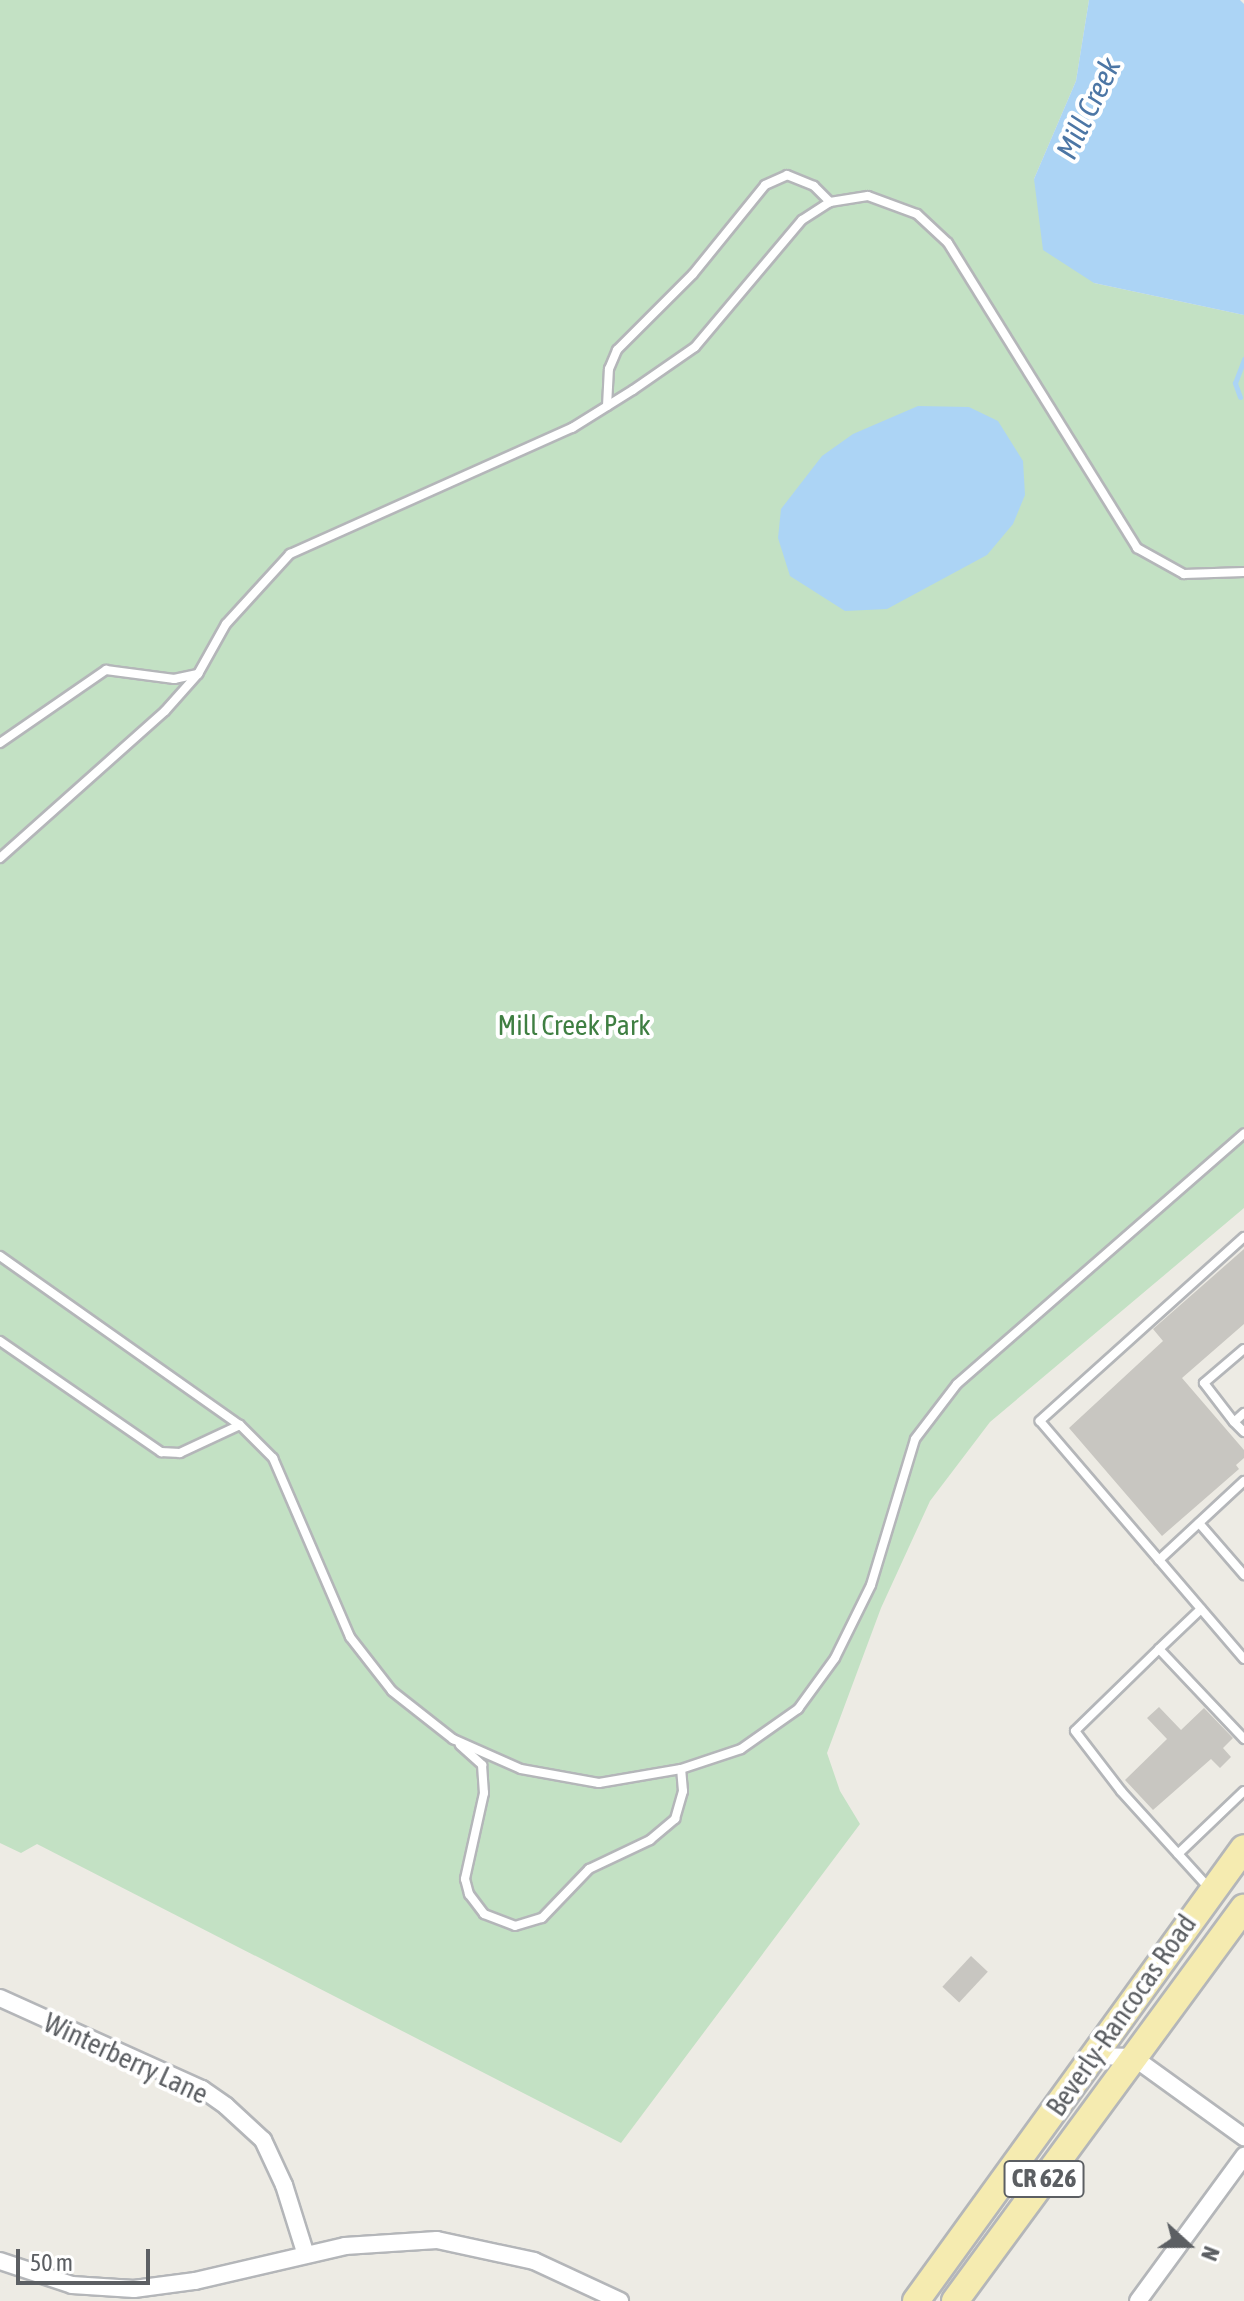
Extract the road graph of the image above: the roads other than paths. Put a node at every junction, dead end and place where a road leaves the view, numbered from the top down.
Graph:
1 (830, 202) junction
2 (607, 406) junction
3 (1244, 572) edge
4 (198, 674) junction
5 (0, 743) edge
6 (0, 858) edge
7 (1244, 1134) edge
8 (1244, 1237) edge
9 (0, 1256) edge
10 (0, 1341) edge
11 (1244, 1349) edge
12 (1244, 1413) edge
13 (1234, 1422) junction
14 (240, 1425) junction
15 (1244, 1432) edge
16 (1244, 1481) edge
17 (1235, 1489) junction
18 (1244, 1499) edge
19 (1199, 1523) junction
20 (1159, 1560) junction
21 (1244, 1575) edge
22 (1201, 1609) junction
23 (1159, 1649) junction
24 (1244, 1659) edge
25 (453, 1739) junction
26 (1244, 1739) edge
27 (681, 1769) junction
28 (1244, 1791) edge
29 (1244, 1848) edge
30 (1178, 1854) junction
31 (1210, 1889) junction
32 (1244, 1908) edge
33 (0, 1998) edge
34 (1093, 2056) junction
35 (1133, 2057) junction
36 (1244, 2137) edge
37 (1244, 2156) edge
38 (306, 2255) junction
39 (0, 2261) edge
40 (620, 2301) edge
41 (916, 2301) edge
42 (955, 2301) edge
43 (1138, 2301) edge

1 - 2 lane
1 - 2 lane
1 - 3 lane
2 - 4 lane
4 - 5 lane
4 - 6 lane
7 - 27 lane
8 - 20 lane
9 - 14 lane
10 - 14 lane
11 - 13 lane
12 - 13 lane
13 - 15 lane
14 - 25 lane
16 - 17 lane
17 - 18 lane
17 - 19 lane
19 - 20 lane
19 - 21 lane
20 - 22 lane
22 - 23 lane
22 - 24 lane
23 - 26 lane
23 - 30 lane
25 - 27 lane
25 - 27 lane
28 - 30 lane
29 - 31 main road, Beverly-Rancocas Road / CR 626
30 - 31 lane
31 - 34 main road, Beverly-Rancocas Road / CR 626
32 - 35 main road, Beverly-Rancocas Road / CR 626
33 - 38 street, Winterberry Lane
34 - 35 street
34 - 41 main road, Beverly-Rancocas Road / CR 626
35 - 36 street
35 - 42 main road, Beverly-Rancocas Road / CR 626
37 - 43 street
38 - 39 street
38 - 40 street

